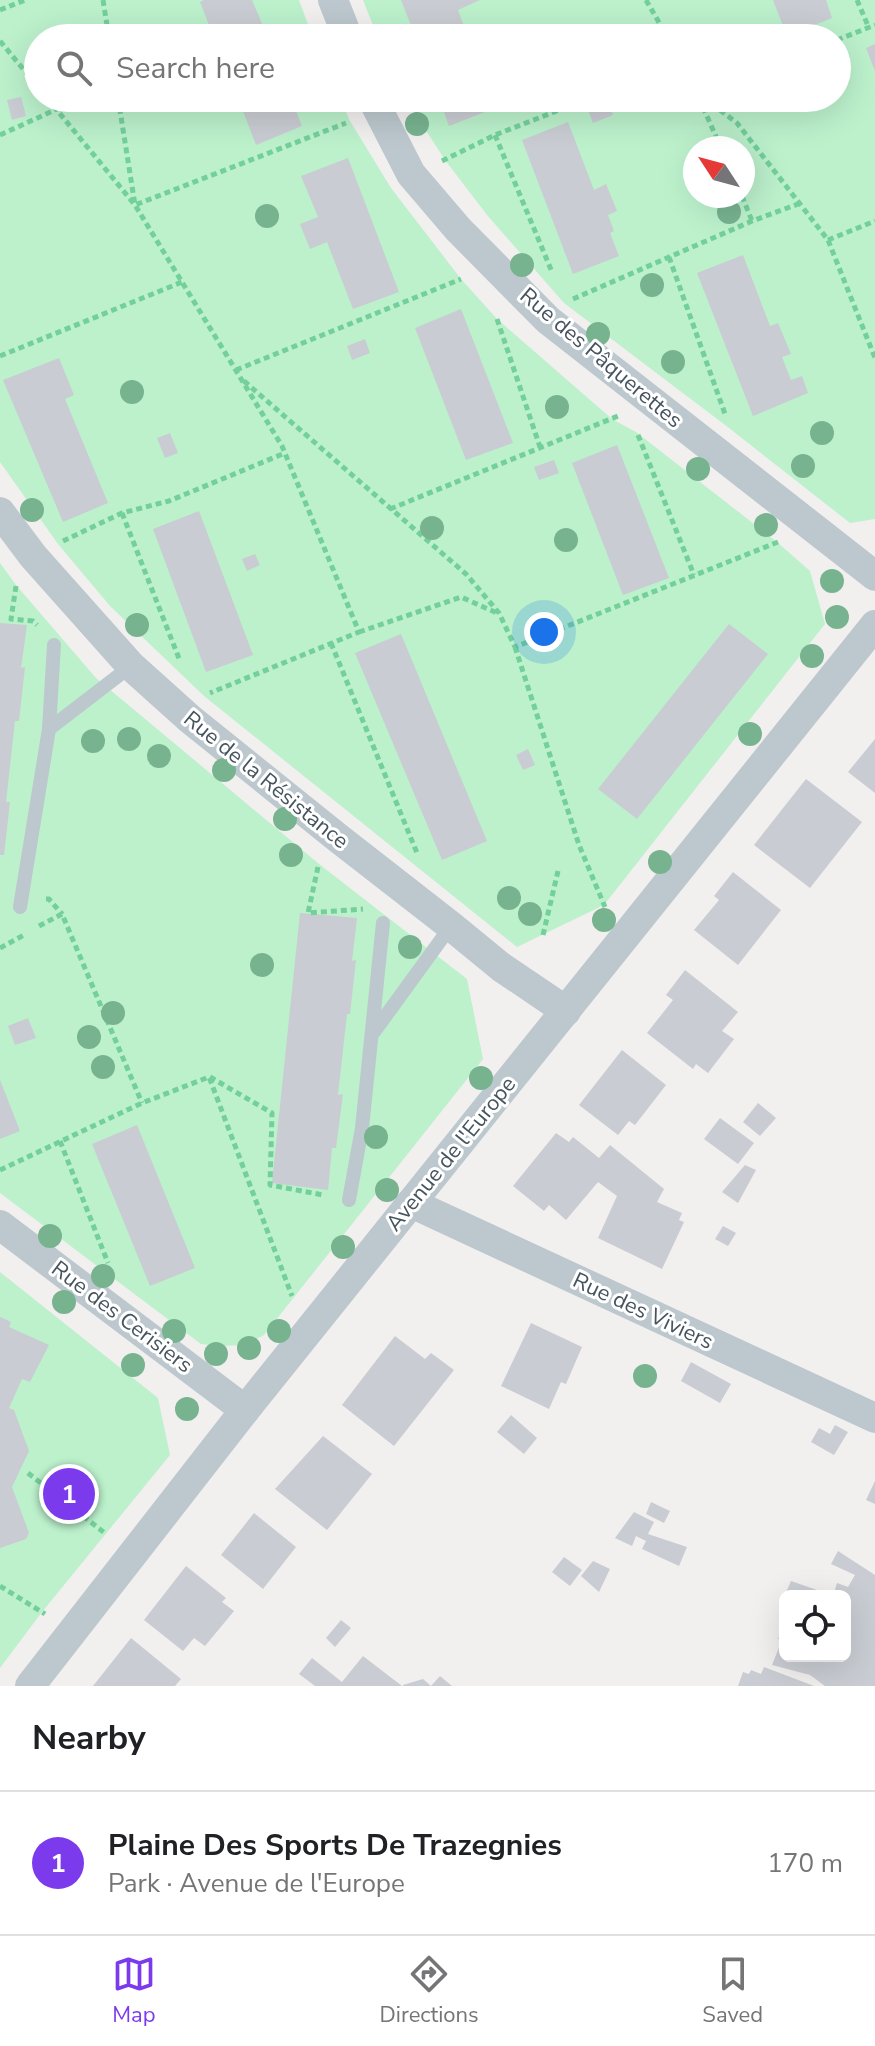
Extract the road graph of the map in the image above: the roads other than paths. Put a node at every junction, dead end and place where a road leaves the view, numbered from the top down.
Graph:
1 (333, 0) edge
2 (342, 24) edge
3 (379, 112) edge
4 (0, 512) edge
5 (875, 576) edge
6 (875, 625) edge
7 (54, 645) road end
8 (131, 666) junction
9 (49, 729) junction
10 (20, 907) dead end
11 (383, 923) road end
12 (451, 926) junction
13 (566, 1011) junction
14 (372, 1034) junction
15 (349, 1200) road end
16 (411, 1203) junction
17 (0, 1225) edge
18 (245, 1410) junction
19 (875, 1418) edge
20 (30, 1686) edge

1 - 2 street
3 - 5 street, Rue des Pâquerettes
4 - 8 street, Rue de la Résistance
6 - 13 street, Avenue de l'Europe
7 - 9 lane
8 - 9 lane
8 - 12 street, Rue de la Résistance
9 - 10 lane
11 - 14 lane
12 - 13 street, Rue de la Résistance
12 - 14 lane
13 - 16 street, Avenue de l'Europe
14 - 15 lane
16 - 18 street, Avenue de l'Europe
16 - 19 street, Rue des Viviers
17 - 18 street, Rue des Cerisiers
18 - 20 street, Avenue de l'Europe

